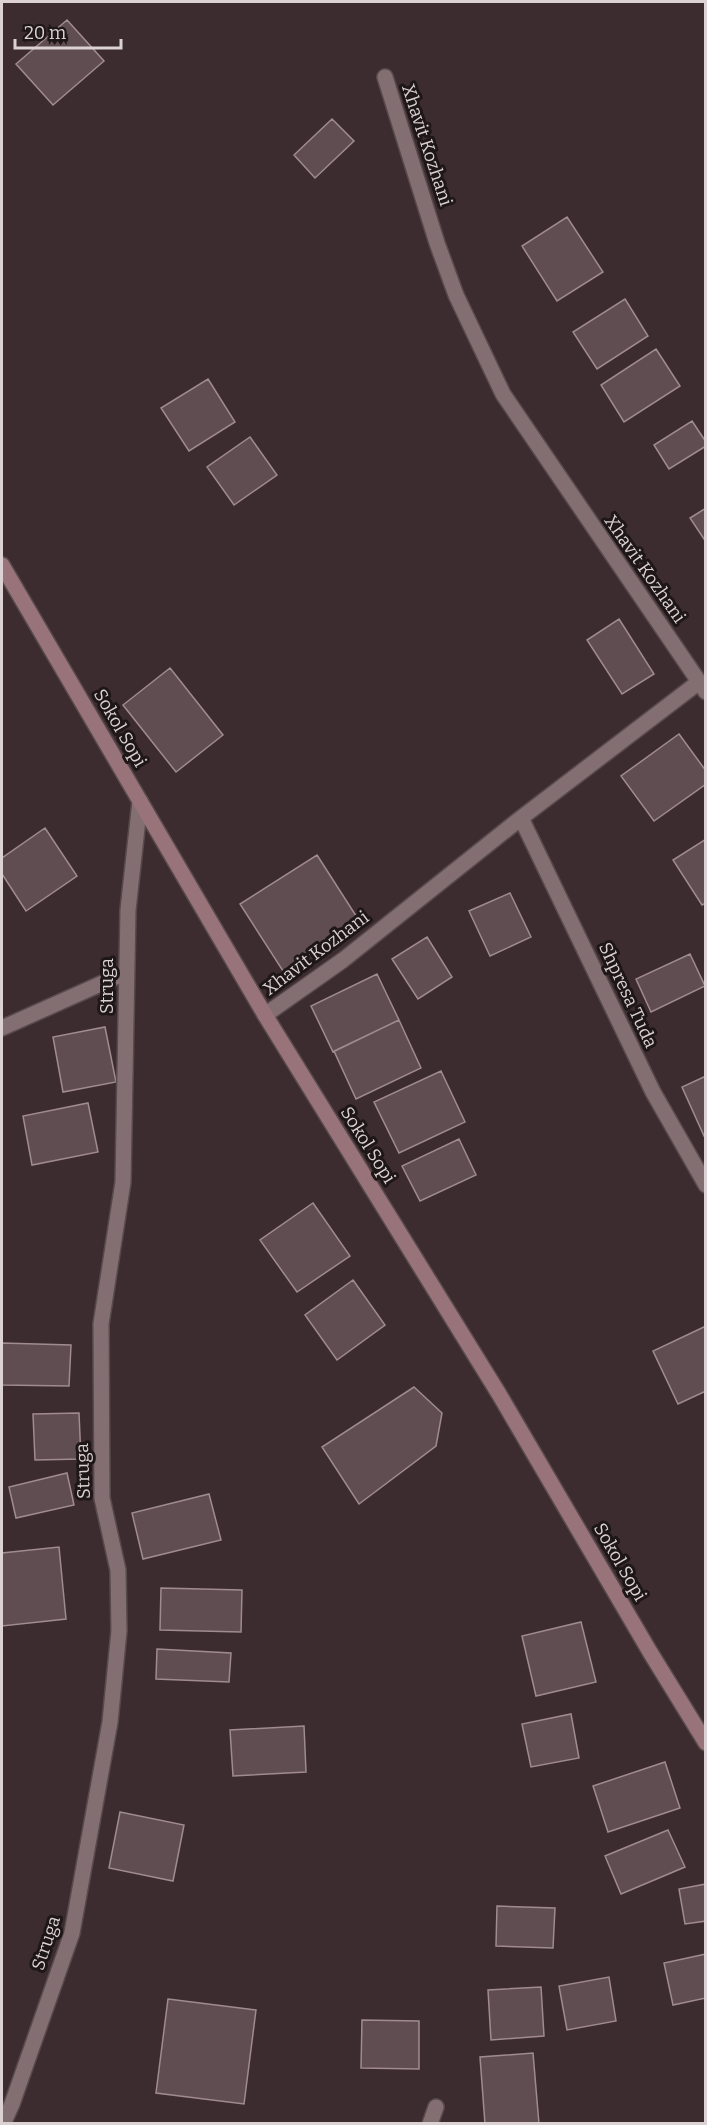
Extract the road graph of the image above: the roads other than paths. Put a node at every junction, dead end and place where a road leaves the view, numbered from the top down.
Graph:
1 (385, 77) dead end
2 (2, 565) edge
3 (702, 688) edge
4 (140, 801) junction
5 (521, 818) junction
6 (125, 973) junction
7 (265, 1015) junction
8 (2, 1028) edge
9 (705, 1185) edge
10 (705, 1743) edge
11 (436, 2107) dead end
12 (3, 2124) edge
13 (430, 2124) edge

1 - 3 street, Xhavit Kozhani
2 - 4 street, Sokol Sopi
3 - 5 street, Xhavit Kozhani
4 - 6 street, Struga
4 - 7 street, Sokol Sopi
5 - 7 street, Xhavit Kozhani
5 - 9 street, Shpresa Tuda
6 - 8 street
6 - 12 street, Struga
7 - 10 street, Sokol Sopi
11 - 13 street

